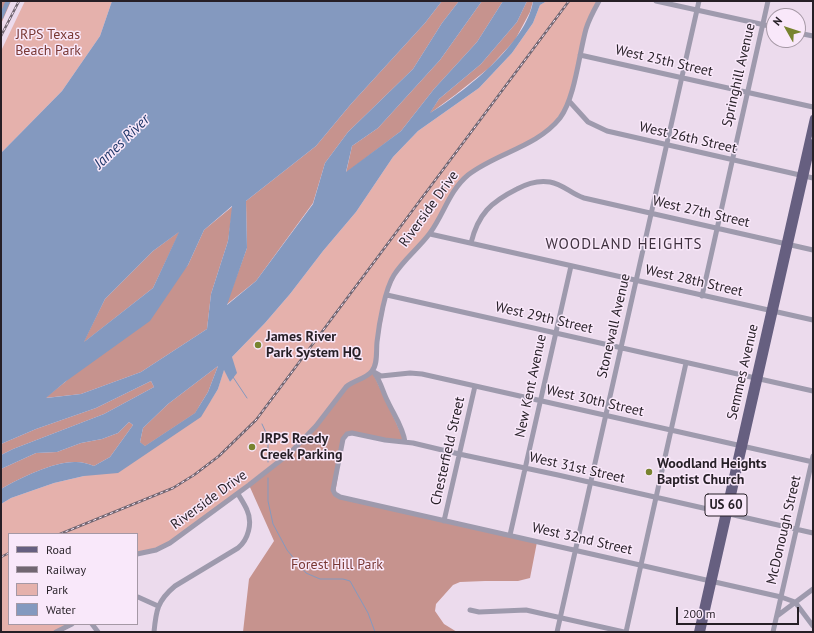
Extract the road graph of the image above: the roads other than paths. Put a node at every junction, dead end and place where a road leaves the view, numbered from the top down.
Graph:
1 (599, 1) edge
2 (656, 1) edge
3 (700, 1) edge
4 (768, 1) edge
5 (697, 10) junction
6 (763, 25) junction
7 (766, 26) edge
8 (580, 55) junction
9 (682, 78) junction
10 (748, 93) junction
11 (569, 101) junction
12 (813, 107) edge
13 (813, 118) edge
14 (813, 142) edge
15 (667, 145) junction
16 (732, 160) junction
17 (802, 176) junction
18 (813, 178) edge
19 (652, 213) junction
20 (718, 228) junction
21 (430, 234) junction
22 (471, 243) junction
23 (787, 244) junction
24 (813, 250) edge
25 (571, 266) junction
26 (636, 280) junction
27 (387, 295) junction
28 (702, 296) junction
29 (772, 311) junction
30 (813, 320) edge
31 (555, 333) junction
32 (621, 348) junction
33 (686, 363) junction
34 (372, 371) junction
35 (757, 378) junction
36 (474, 386) junction
37 (813, 391) edge
38 (540, 401) junction
39 (606, 415) junction
40 (672, 430) junction
41 (405, 442) junction
42 (742, 446) junction
43 (459, 454) junction
44 (813, 456) edge
45 (812, 462) edge
46 (525, 468) junction
47 (591, 483) junction
48 (238, 494) junction
49 (335, 494) joint
50 (656, 498) junction
51 (726, 514) junction
52 (444, 521) junction
53 (797, 529) junction
54 (813, 533) edge
55 (510, 535) junction
56 (575, 550) junction
57 (138, 554) edge
58 (641, 565) junction
59 (711, 581) junction
60 (813, 588) edge
61 (138, 596) edge
62 (781, 597) junction
63 (795, 602) junction
64 (158, 606) junction
65 (470, 610) dead end
66 (777, 616) junction
67 (560, 618) junction
68 (70, 625) edge
69 (813, 626) edge
70 (56, 632) edge
71 (154, 632) edge
72 (557, 632) edge
73 (625, 632) edge
74 (697, 632) edge
75 (702, 632) edge
76 (774, 632) edge

1 - 8 street, Riverside Drive
2 - 5 street
3 - 5 street, Stonewall Avenue
4 - 6 street, Springhill Avenue
5 - 6 street
5 - 9 street, Stonewall Avenue
6 - 7 street
6 - 10 street, Springhill Avenue
8 - 9 street, West 25th Street
8 - 11 street, Riverside Drive
9 - 10 street, West 25th Street
9 - 15 street, Stonewall Avenue
10 - 12 street, West 25th Street
10 - 16 street, Springhill Avenue
11 - 15 street, West 26th Street
11 - 21 street, Riverside Drive
13 - 17 main road, Semmes Avenue / US 60
14 - 17 main road, Semmes Avenue / US 60
15 - 16 street, West 26th Street
15 - 19 street, Stonewall Avenue
16 - 17 street, West 26th Street
16 - 20 street, Springhill Avenue
17 - 18 street, West 26th Street
17 - 23 main road, Semmes Avenue / US 60
19 - 20 street, West 27th Street
19 - 22 street, West 27th Street
19 - 26 street, Stonewall Avenue
20 - 23 street, West 27th Street
20 - 28 street, Springhill Avenue
21 - 22 street, West 28th Street
21 - 27 street, Riverside Drive
22 - 25 street, West 28th Street
23 - 24 street, West 27th Street
23 - 29 main road, Semmes Avenue / US 60
25 - 26 street, West 28th Street
25 - 31 street, New Kent Avenue
26 - 28 street, West 28th Street
26 - 32 street, Stonewall Avenue
27 - 31 street, West 29th Street
27 - 34 street, Riverside Drive
28 - 29 street, West 28th Street
29 - 30 street, West 28th Street
29 - 35 main road, Semmes Avenue / US 60
31 - 32 street, West 29th Street
31 - 38 street, New Kent Avenue
32 - 33 street, West 29th Street
32 - 39 street, Stonewall Avenue
33 - 35 street, West 29th Street
33 - 40 street
34 - 36 street, West 30th Street
34 - 41 street
34 - 48 street, Riverside Drive
35 - 37 street, West 29th Street
35 - 42 main road, Semmes Avenue / US 60
36 - 38 street, West 30th Street
36 - 43 street, Chesterfield Street
38 - 39 street, West 30th Street
38 - 46 street, New Kent Avenue
39 - 40 street, West 30th Street
39 - 47 street, Stonewall Avenue
40 - 42 street, West 30th Street
40 - 50 street
41 - 43 street, West 31st Street
41 - 49 street, West 31st Street
42 - 45 street, West 30th Street
42 - 51 main road, Semmes Avenue / US 60
43 - 46 street, West 31st Street
43 - 52 street, Chesterfield Street
44 - 45 street, McDonough Street
45 - 53 street, McDonough Street
46 - 47 street, West 31st Street
46 - 55 street, New Kent Avenue
47 - 50 street, West 31st Street
47 - 56 street, Stonewall Avenue
48 - 57 street, Riverside Drive
48 - 64 street
49 - 52 street, West 32nd Street
50 - 51 street, West 31st Street
50 - 58 street
51 - 53 street, West 31st Street
51 - 59 main road, Semmes Avenue / US 60
52 - 55 street, West 32nd Street
53 - 54 street, West 31st Street
53 - 62 street, McDonough Street
55 - 56 street, West 32nd Street
56 - 58 street, West 32nd Street
56 - 67 street, Stonewall Avenue
58 - 59 street, West 32nd Street
58 - 73 street
59 - 62 street, West 32nd Street
59 - 74 main road, Semmes Avenue / US 60
59 - 75 main road, Semmes Avenue / US 60
60 - 63 street
61 - 64 street
62 - 63 street, West 32nd Street
62 - 66 street, McDonough Street
63 - 66 street
63 - 69 street
64 - 71 street
65 - 67 street
66 - 76 street, McDonough Street
67 - 72 street, Stonewall Avenue
67 - 73 street
68 - 70 street

